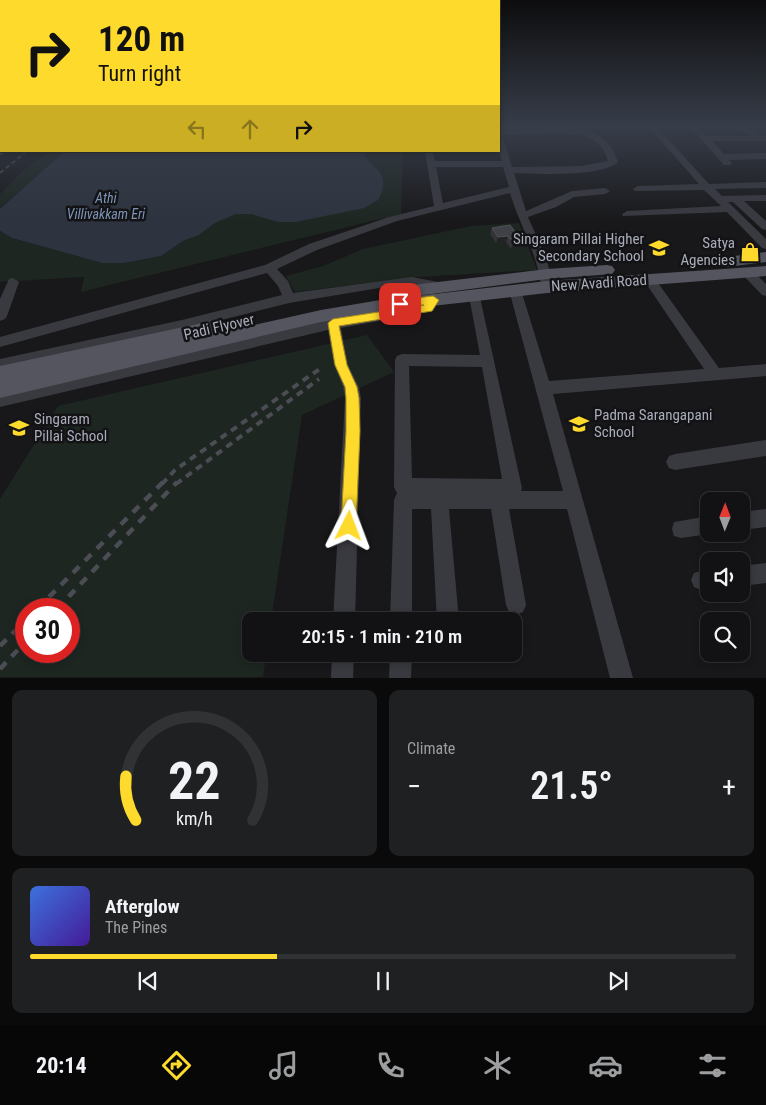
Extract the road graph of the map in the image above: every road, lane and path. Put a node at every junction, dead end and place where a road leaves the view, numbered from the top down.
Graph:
1 (430, 159) edge
2 (506, 159) edge
3 (612, 159) edge
4 (682, 159) edge
5 (723, 159) edge
6 (738, 159) edge
7 (430, 164) junction
8 (509, 167) junction
9 (766, 185) edge
10 (706, 186) junction
11 (514, 189) junction
12 (638, 189) dead end
13 (605, 191) dead end
14 (719, 198) junction
15 (766, 198) edge
16 (737, 200) junction
17 (439, 208) junction
18 (730, 209) junction
19 (627, 214) dead end
20 (522, 216) junction
21 (766, 227) edge
22 (766, 244) edge
23 (766, 257) edge
24 (269, 268) junction
25 (766, 271) edge
26 (747, 272) junction
27 (649, 279) junction
28 (547, 280) junction
29 (13, 282) dead end
30 (515, 290) junction
31 (766, 292) edge
32 (436, 293) junction
33 (409, 296) junction
34 (475, 296) junction
35 (289, 298) junction
36 (0, 316) edge
37 (333, 323) junction
38 (0, 342) edge
39 (488, 361) junction
40 (0, 365) edge
41 (766, 370) edge
42 (0, 374) edge
43 (716, 375) junction
44 (544, 388) junction
45 (0, 390) edge
46 (0, 400) edge
47 (766, 448) edge
48 (675, 462) dead end
49 (439, 500) junction
50 (574, 500) junction
51 (499, 501) junction
52 (766, 518) edge
53 (750, 520) edge
54 (700, 526) edge
55 (681, 529) dead end
56 (766, 573) edge
57 (750, 575) edge
58 (516, 605) dead end
59 (344, 612) edge
60 (401, 612) edge
61 (447, 612) edge
62 (343, 662) edge
63 (401, 662) edge
64 (342, 678) edge
65 (400, 678) edge
66 (622, 678) edge

1 - 7 street
2 - 8 street
3 - 8 street
4 - 10 street
5 - 6 street
7 - 8 street
7 - 17 street
8 - 11 street
9 - 10 street
10 - 12 street
10 - 14 street
11 - 17 street
11 - 20 street
13 - 20 street
14 - 16 street
14 - 18 street
15 - 16 street
16 - 21 street
17 - 24 street
18 - 19 street
18 - 22 street
20 - 28 street
23 - 28 main road, New Avadi Road
24 - 35 street
24 - 38 street
25 - 26 main road, New Avadi Road
26 - 27 main road, New Avadi Road
26 - 31 street
27 - 28 main road, New Avadi Road
27 - 43 street
28 - 30 main road, New Avadi Road
28 - 32 main road, New Avadi Road
29 - 36 street
30 - 34 main road, New Avadi Road
30 - 44 street
32 - 33 main road, Padi Flyover
32 - 34 main road, New Avadi Road
32 - 35 street
32 - 37 street
33 - 42 main road, Padi Flyover
33 - 45 main road, Padi Flyover
34 - 39 street
35 - 40 street
37 - 46 street
37 - 59 street
39 - 39 street
41 - 43 street
43 - 44 street
44 - 50 street
47 - 48 street
49 - 51 street
49 - 60 street
49 - 61 street
50 - 51 street
50 - 66 street
51 - 58 street
52 - 53 street
54 - 55 street
56 - 57 street
62 - 64 street
63 - 65 street

